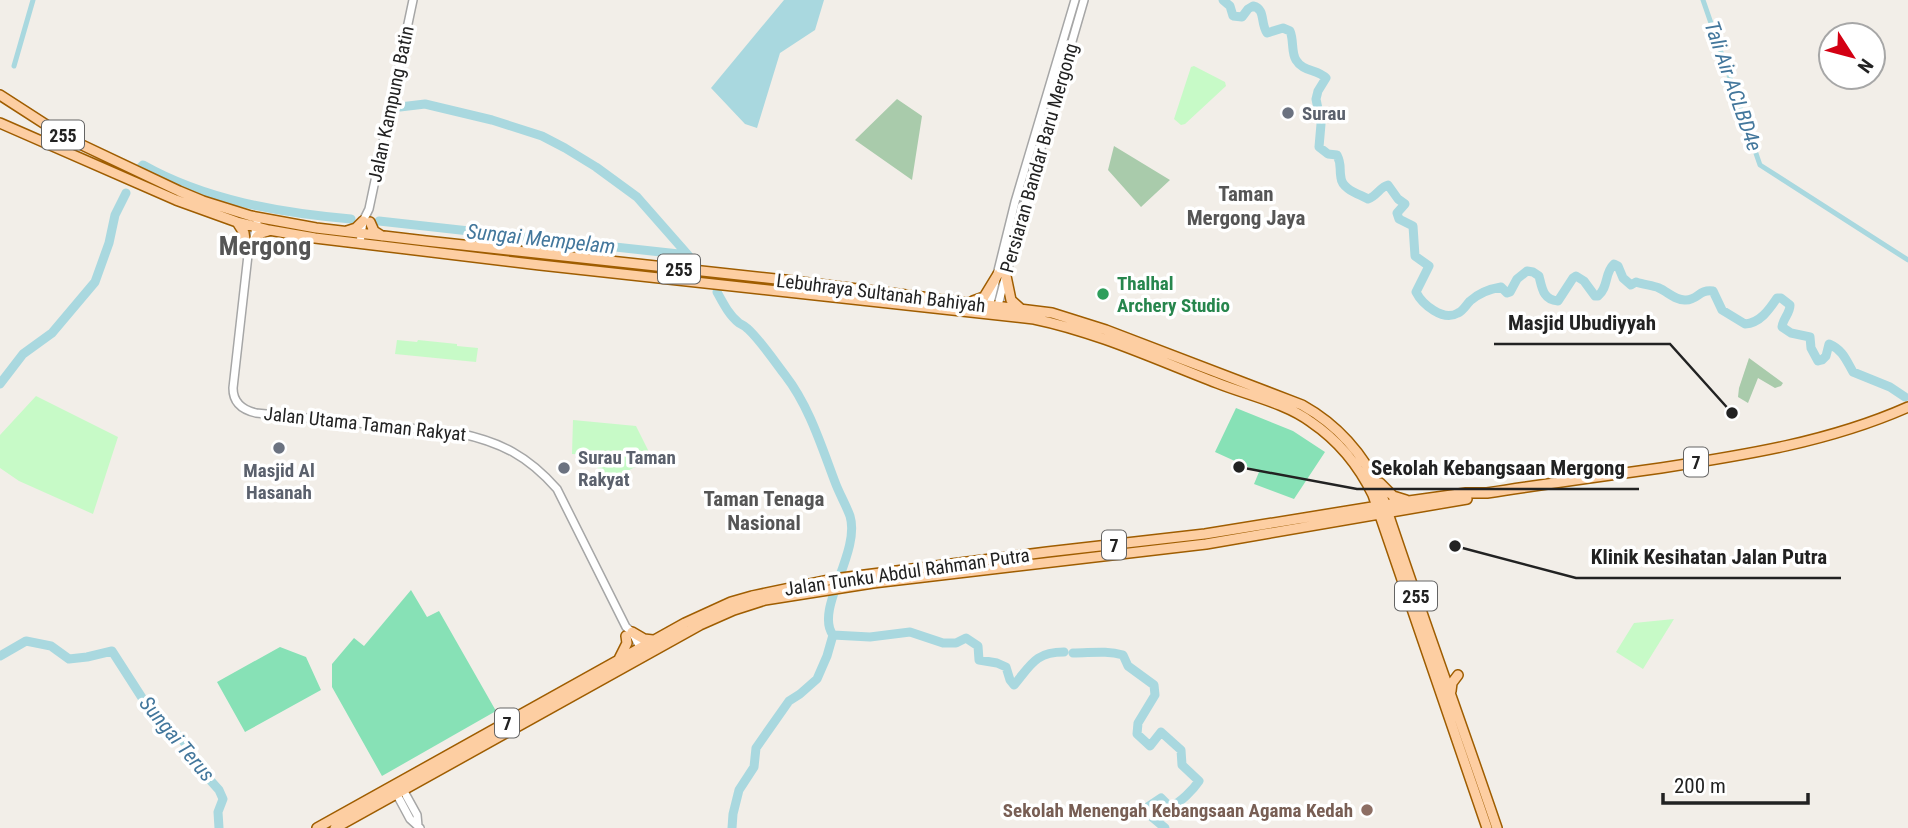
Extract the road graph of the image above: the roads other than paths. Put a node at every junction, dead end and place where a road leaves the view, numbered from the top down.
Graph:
1 (414, 0) edge
2 (1075, 0) edge
3 (1084, 0) edge
4 (0, 94) edge
5 (0, 123) edge
6 (129, 173) junction
7 (147, 182) junction
8 (367, 221) junction
9 (237, 222) junction
10 (253, 222) junction
11 (269, 230) junction
12 (345, 232) junction
13 (383, 236) junction
14 (365, 239) junction
15 (249, 250) junction
16 (580, 258) junction
17 (578, 269) junction
18 (1002, 275) junction
19 (961, 302) junction
20 (1021, 309) junction
21 (993, 311) junction
22 (1908, 407) edge
23 (1370, 480) junction
24 (1410, 505) junction
25 (1383, 510) junction
26 (1355, 514) junction
27 (1391, 534) junction
28 (628, 632) junction
29 (655, 640) junction
30 (640, 654) junction
31 (615, 663) junction
32 (1458, 675) dead end
33 (1441, 681) junction
34 (1451, 691) junction
35 (398, 787) junction
36 (419, 827) edge
37 (317, 828) edge
38 (335, 828) edge
39 (1487, 828) edge
40 (1497, 828) edge

1 - 8 street, Jalan Kampung Batin
2 - 18 street, Persiaran Bandar Baru Mergong
3 - 18 street, Persiaran Bandar Baru Mergong
4 - 6 main road, Lebuhraya Sultanah Bahiyah / 255
5 - 6 main road, Lebuhraya Sultanah Bahiyah / 255
6 - 7 main road, Lebuhraya Sultanah Bahiyah / 255
7 - 9 main road, Lebuhraya Sultanah Bahiyah / 255
7 - 10 main road, Lebuhraya Sultanah Bahiyah / 255
8 - 12 main road
8 - 13 main road
8 - 14 street, Jalan Kampung Batin
9 - 10 main road, Lebuhraya Sultanah Bahiyah / 255
9 - 15 main road
10 - 11 main road, Lebuhraya Sultanah Bahiyah / 255
10 - 12 main road, Lebuhraya Sultanah Bahiyah / 255
10 - 15 street, Jalan Utama Taman Rakyat
11 - 14 main road, Lebuhraya Sultanah Bahiyah / 255
11 - 15 main road
12 - 14 main road, Lebuhraya Sultanah Bahiyah / 255
13 - 14 main road, Lebuhraya Sultanah Bahiyah / 255
13 - 16 main road, Lebuhraya Sultanah Bahiyah / 255
14 - 17 main road, Lebuhraya Sultanah Bahiyah / 255
15 - 28 street, Jalan Utama Taman Rakyat
16 - 17 main road
16 - 19 main road, Lebuhraya Sultanah Bahiyah / 255
17 - 21 main road, Lebuhraya Sultanah Bahiyah / 255
18 - 19 main road
18 - 20 main road
18 - 21 street, Persiaran Bandar Baru Mergong
19 - 21 main road, Lebuhraya Sultanah Bahiyah / 255
20 - 21 main road, Lebuhraya Sultanah Bahiyah / 255
20 - 23 main road, Lebuhraya Sultanah Bahiyah / 255
21 - 23 main road, Lebuhraya Sultanah Bahiyah / 255
22 - 24 main road, 7
23 - 24 main road
23 - 25 main road, Lebuhraya Sultanah Bahiyah / 255
23 - 26 main road
24 - 25 main road, 7
24 - 27 main road
25 - 26 main road, Jalan Tunku Abdul Rahman Putra / 7
25 - 27 main road, Lebuhraya Sultanah Bahiyah / 255
26 - 27 main road
26 - 29 main road, Jalan Tunku Abdul Rahman Putra / 7
26 - 30 main road, Jalan Tunku Abdul Rahman Putra / 7
27 - 33 main road, Lebuhraya Sultanah Bahiyah / 255
28 - 29 main road
28 - 30 street, Jalan Utama Taman Rakyat
28 - 31 main road
29 - 30 main road, Jalan Tunku Abdul Rahman Putra / 7
30 - 31 main road, Jalan Tunku Abdul Rahman Putra / 7
30 - 35 main road, Jalan Tunku Abdul Rahman Putra / 7
31 - 35 main road, Jalan Tunku Abdul Rahman Putra / 7
32 - 34 main road
33 - 34 main road, Lebuhraya Sultanah Bahiyah / 255
33 - 39 main road, Lebuhraya Sultanah Bahiyah / 255
34 - 40 main road, Lebuhraya Sultanah Bahiyah / 255
35 - 36 street
35 - 37 main road, Jalan Tunku Abdul Rahman Putra / 7
35 - 38 main road, Jalan Tunku Abdul Rahman Putra / 7

